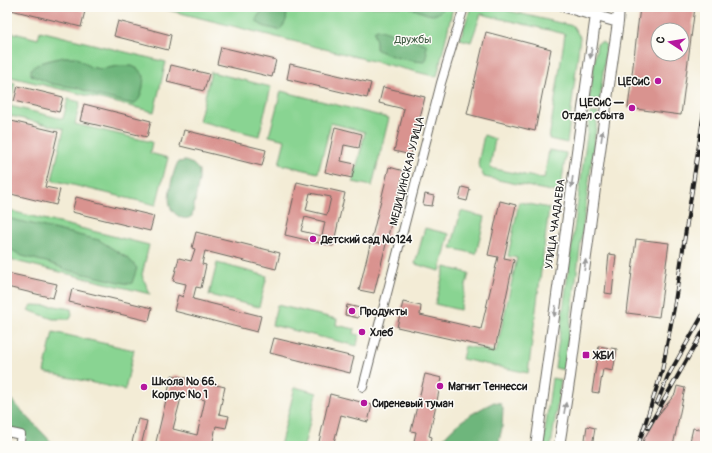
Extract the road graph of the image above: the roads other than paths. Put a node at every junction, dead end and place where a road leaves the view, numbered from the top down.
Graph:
1 (464, 7) edge
2 (565, 7) edge
3 (619, 7) edge
4 (598, 11) edge
5 (618, 22) junction
6 (363, 387) dead end
7 (7, 432) edge
8 (19, 446) edge
9 (536, 446) edge
10 (559, 446) edge

1 - 6 street, МЕДИЦИНСКАЯ УЛИЦА
2 - 4 main road
3 - 5 main road
4 - 5 main road
4 -> 9 main road, УЛИЦА ЧААДАЕВА
10 -> 5 main road
7 - 8 street

